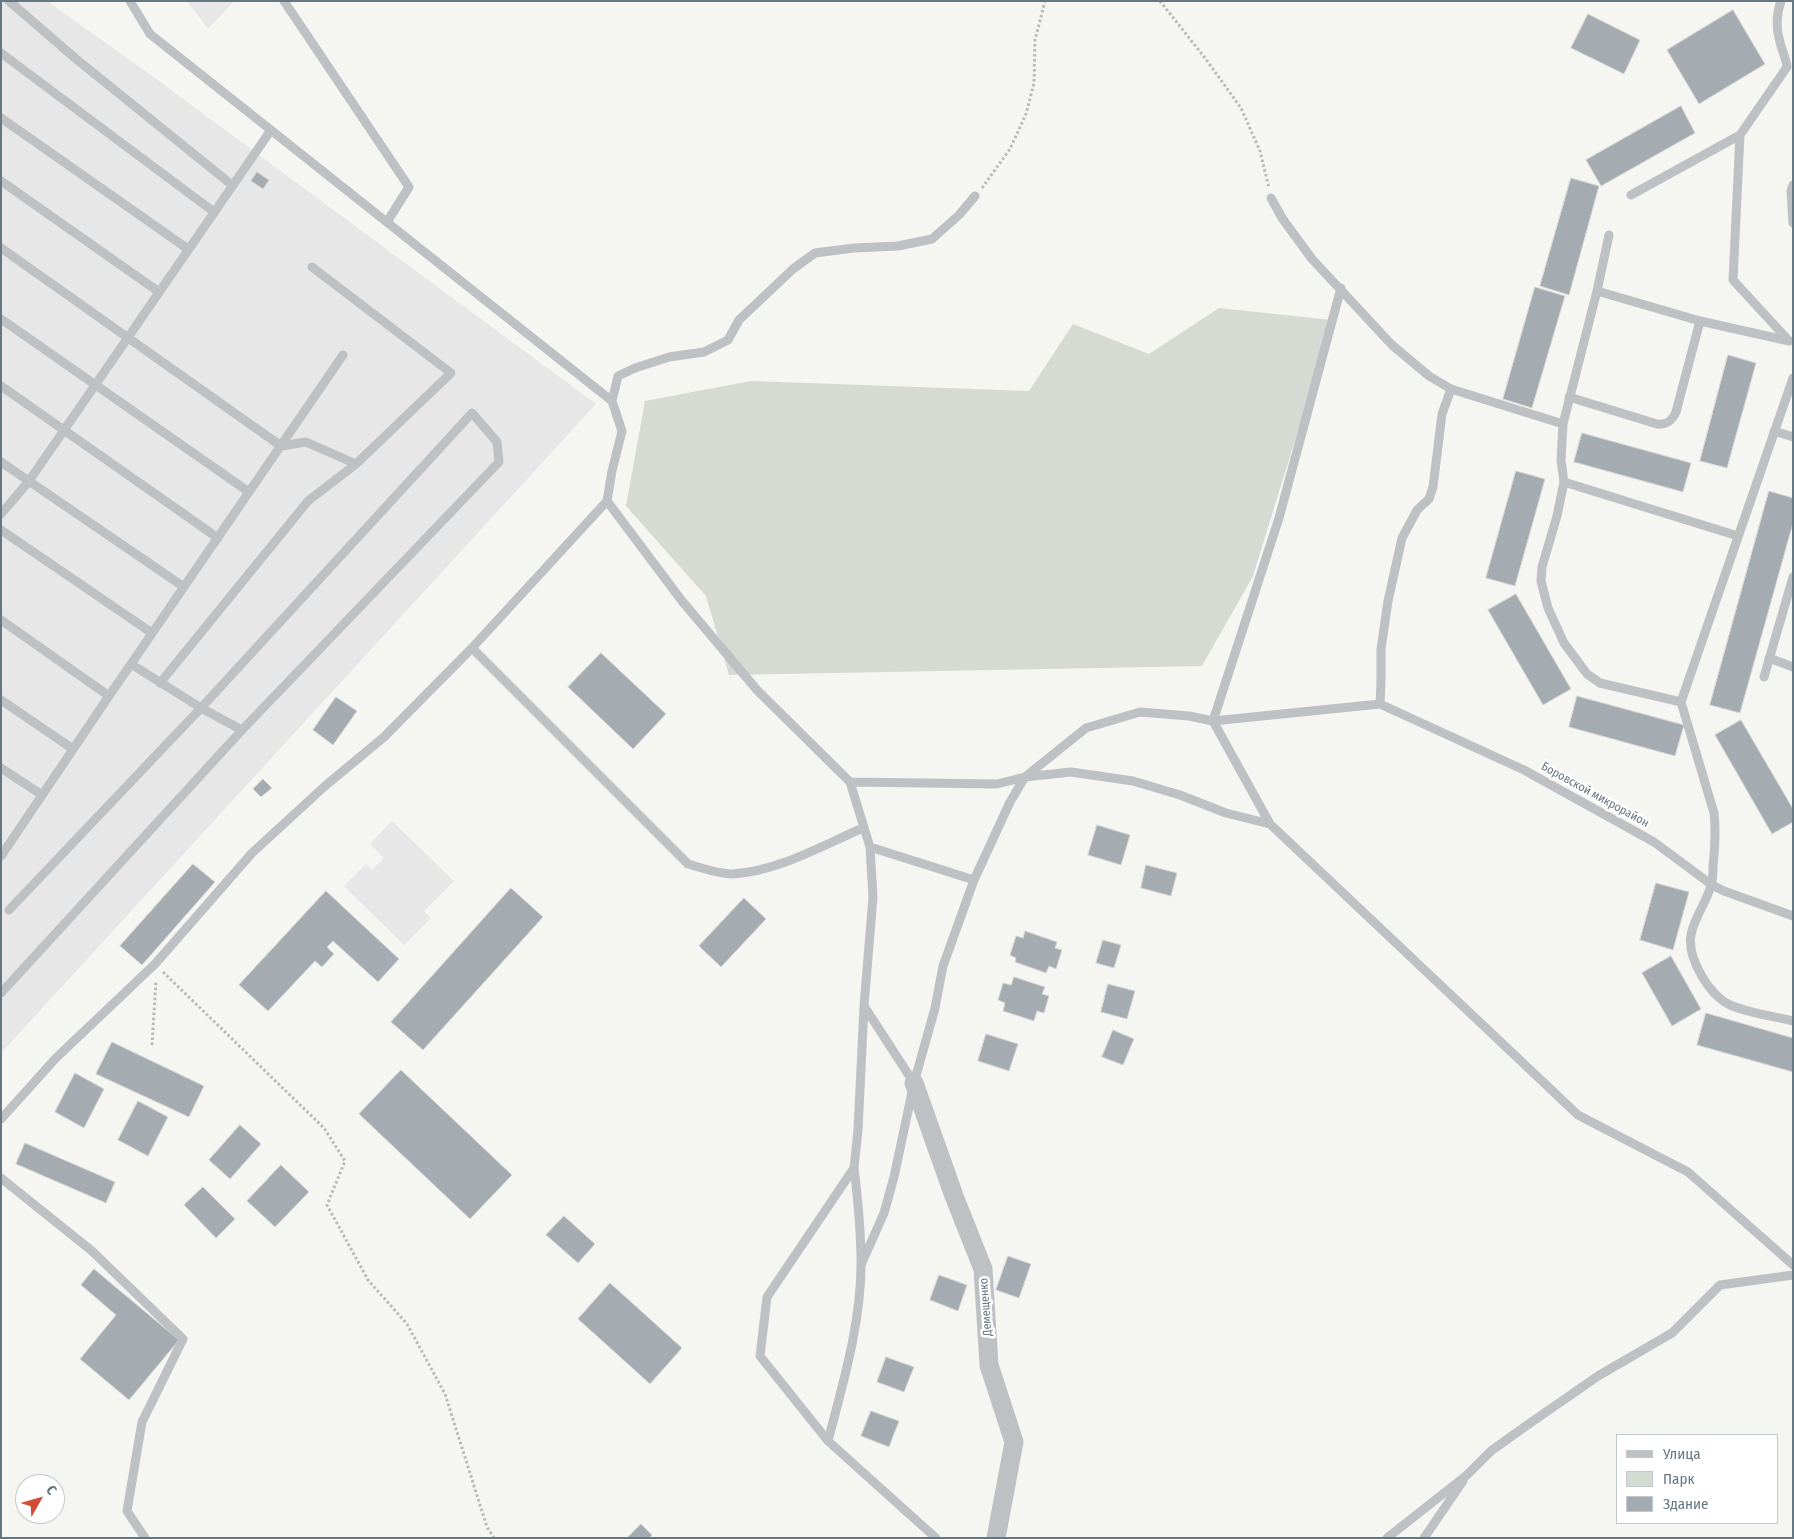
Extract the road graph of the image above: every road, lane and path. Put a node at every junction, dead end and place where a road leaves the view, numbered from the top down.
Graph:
1 (9, 1) edge
2 (130, 1) edge
3 (284, 1) edge
4 (1045, 1) edge
5 (1160, 1) edge
6 (1780, 1) edge
7 (1, 52) edge
8 (1790, 60) edge
9 (1, 118) edge
10 (271, 130) junction
11 (1740, 135) junction
12 (1, 181) edge
13 (1793, 185) edge
14 (232, 186) junction
15 (1630, 195) dead end
16 (975, 196) joint
17 (1271, 198) joint
18 (214, 212) junction
19 (387, 222) junction
20 (1793, 223) edge
21 (1609, 235) dead end
22 (1, 248) edge
23 (188, 249) junction
24 (312, 267) dead end
25 (1341, 288) junction
26 (1597, 291) junction
27 (159, 292) junction
28 (1, 319) edge
29 (1700, 321) junction
30 (127, 338) junction
31 (1791, 343) edge
32 (343, 354) dead end
33 (1793, 378) edge
34 (95, 385) junction
35 (1, 386) edge
36 (1451, 389) junction
37 (1569, 397) junction
38 (612, 401) junction
39 (1563, 424) junction
40 (64, 430) junction
41 (1774, 431) junction
42 (1793, 437) edge
43 (281, 446) junction
44 (1, 462) edge
45 (356, 464) junction
46 (29, 481) junction
47 (1564, 482) junction
48 (249, 492) junction
49 (607, 501) junction
50 (1, 514) edge
51 (1, 530) edge
52 (1738, 536) junction
53 (218, 538) junction
54 (1793, 577) edge
55 (184, 587) junction
56 (1, 620) edge
57 (152, 633) junction
58 (472, 648) junction
59 (1769, 658) junction
60 (131, 664) junction
61 (1793, 668) edge
62 (1764, 678) dead end
63 (160, 683) junction
64 (109, 696) junction
65 (1, 700) edge
66 (1681, 702) junction
67 (1380, 704) junction
68 (200, 708) junction
69 (1212, 721) junction
70 (242, 730) junction
71 (73, 749) junction
72 (1, 768) edge
73 (1025, 777) junction
74 (850, 782) junction
75 (42, 795) junction
76 (1270, 824) junction
77 (863, 828) junction
78 (4, 846) edge
79 (870, 847) junction
80 (1, 856) edge
81 (974, 880) junction
82 (1712, 885) junction
83 (9, 910) dead end
84 (1793, 916) edge
85 (155, 964) junction
86 (1, 993) edge
87 (864, 1006) junction
88 (1793, 1021) edge
89 (152, 1045) dead end
90 (914, 1083) junction
91 (1, 1119) edge
92 (854, 1168) junction
93 (1, 1178) edge
94 (861, 1265) junction
95 (1793, 1265) edge
96 (1793, 1276) edge
97 (828, 1441) junction
98 (1467, 1475) junction
99 (145, 1538) edge
100 (494, 1538) edge
101 (936, 1538) edge
102 (996, 1538) edge
103 (1388, 1538) edge
104 (1424, 1538) edge

1 - 14 lane
2 - 10 lane
3 - 19 lane
4 - 16 path
5 - 17 path
6 - 8 lane
7 - 18 lane
8 - 11 lane
9 - 23 lane
10 - 14 lane
10 - 19 lane
11 - 15 lane
11 - 31 lane
12 - 27 lane
13 - 20 lane
14 - 18 lane
16 - 38 lane
17 - 25 lane
18 - 23 lane
19 - 38 lane
21 - 26 lane
22 - 30 lane
23 - 27 lane
24 - 45 lane
25 - 36 lane
25 - 69 lane
26 - 29 lane
26 - 37 lane
27 - 30 lane
28 - 34 lane
29 - 31 lane
29 - 37 lane
30 - 34 lane
30 - 43 lane
32 - 43 lane
33 - 41 lane
34 - 40 lane
34 - 48 lane
35 - 40 lane
36 - 39 lane
36 - 67 lane
37 - 39 lane
38 - 49 lane
39 - 47 lane
40 - 46 lane
40 - 53 lane
41 - 42 lane
41 - 52 lane
43 - 45 lane
43 - 48 lane
44 - 46 lane
45 - 63 lane
46 - 50 lane
46 - 55 lane
47 - 52 lane
47 - 66 lane
48 - 53 lane
49 - 58 lane
49 - 74 lane
51 - 57 lane
52 - 66 lane
53 - 55 lane
54 - 59 lane
55 - 57 lane
56 - 64 lane
57 - 60 lane
58 - 77 lane
58 - 85 lane
59 - 61 lane
59 - 62 lane
60 - 63 lane
60 - 64 lane
63 - 68 lane
64 - 71 lane
65 - 71 lane
66 - 82 lane
67 - 69 lane
67 - 82 lane, Боровской микрорайон
68 - 70 lane
68 - 70 lane
68 - 83 lane
69 - 73 lane
69 - 76 lane
70 - 86 lane
71 - 75 lane
72 - 75 lane
73 - 74 lane
73 - 76 lane
73 - 81 lane
74 - 77 lane
75 - 78 lane
76 - 95 lane
77 - 79 lane
78 - 80 lane
79 - 81 lane
79 - 87 lane
81 - 90 lane
82 - 84 lane, Боровской микрорайон
82 - 88 lane
85 - 89 path
85 - 91 lane
85 - 100 path
87 - 90 lane
87 - 92 lane
90 - 94 lane
90 - 102 street, Демещенко
92 - 94 lane
92 - 97 lane
93 - 99 lane
94 - 97 lane
96 - 98 lane
97 - 101 lane
98 - 103 lane
98 - 104 lane

